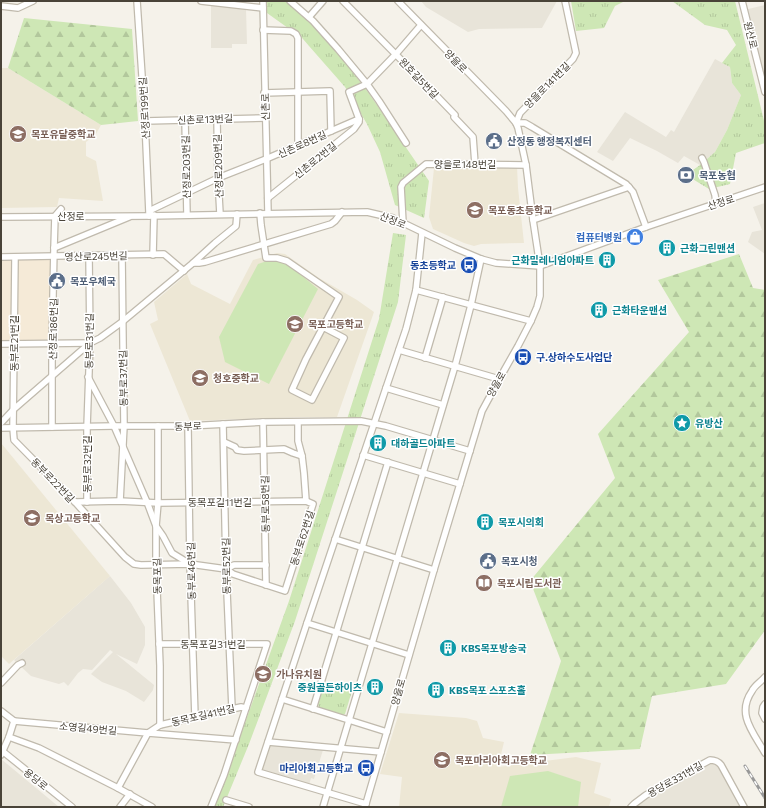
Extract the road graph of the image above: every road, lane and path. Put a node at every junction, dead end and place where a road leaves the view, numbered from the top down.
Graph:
1 (33, 1) edge
2 (137, 1) edge
3 (201, 1) edge
4 (262, 1) edge
5 (290, 1) edge
6 (323, 1) edge
7 (343, 1) edge
8 (398, 1) edge
9 (565, 1) edge
10 (742, 1) edge
11 (1, 6) edge
12 (263, 8) junction
13 (309, 17) junction
14 (421, 24) junction
15 (264, 30) junction
16 (396, 54) junction
17 (367, 84) junction
18 (298, 92) junction
19 (765, 92) edge
20 (264, 93) junction
21 (265, 118) junction
22 (217, 119) junction
23 (359, 119) junction
24 (185, 120) junction
25 (145, 121) junction
26 (516, 123) junction
27 (330, 131) junction
28 (406, 143) dead end
29 (298, 145) junction
30 (702, 158) dead end
31 (266, 159) junction
32 (475, 164) junction
33 (526, 165) junction
34 (218, 178) junction
35 (765, 187) edge
36 (631, 189) junction
37 (187, 192) junction
38 (268, 198) junction
39 (716, 203) junction
40 (60, 209) dead end
41 (342, 212) junction
42 (260, 213) junction
43 (268, 213) junction
44 (220, 214) junction
45 (237, 214) junction
46 (152, 215) junction
47 (187, 215) junction
48 (55, 216) junction
49 (133, 216) junction
50 (1, 217) edge
51 (533, 220) junction
52 (402, 223) junction
53 (646, 227) junction
54 (422, 232) junction
55 (264, 244) junction
56 (54, 248) junction
57 (153, 254) junction
58 (122, 255) junction
59 (54, 256) junction
60 (90, 256) junction
61 (1, 257) edge
62 (14, 257) junction
63 (481, 259) junction
64 (193, 263) junction
65 (540, 266) junction
66 (184, 271) junction
67 (416, 290) junction
68 (442, 297) junction
69 (471, 305) junction
70 (531, 321) junction
71 (122, 322) junction
72 (323, 327) junction
73 (52, 343) junction
74 (90, 343) junction
75 (1, 344) edge
76 (14, 344) junction
77 (399, 350) junction
78 (424, 358) junction
79 (455, 366) junction
80 (52, 376) junction
81 (88, 377) junction
82 (499, 378) junction
83 (386, 388) junction
84 (443, 405) junction
85 (14, 409) junction
86 (263, 422) junction
87 (298, 422) junction
88 (1, 423) edge
89 (224, 424) junction
90 (374, 424) junction
91 (114, 426) junction
92 (124, 426) junction
93 (158, 426) junction
94 (188, 426) junction
95 (52, 427) junction
96 (87, 427) junction
97 (1, 428) edge
98 (13, 428) junction
99 (432, 440) junction
100 (224, 442) junction
101 (123, 448) junction
102 (263, 450) junction
103 (470, 451) junction
104 (364, 455) junction
105 (302, 456) junction
106 (388, 462) junction
107 (423, 473) junction
108 (460, 484) junction
109 (120, 501) junction
110 (306, 501) junction
111 (75, 502) junction
112 (87, 502) junction
113 (146, 502) junction
114 (158, 502) junction
115 (190, 502) junction
116 (225, 502) junction
117 (265, 502) junction
118 (156, 526) junction
119 (335, 539) junction
120 (362, 548) junction
121 (397, 558) junction
122 (190, 564) junction
123 (156, 565) junction
124 (266, 566) junction
125 (226, 569) junction
126 (434, 570) junction
127 (266, 585) junction
128 (307, 623) junction
129 (336, 632) junction
130 (372, 643) junction
131 (159, 644) junction
132 (192, 644) junction
133 (229, 645) junction
134 (409, 655) junction
135 (22, 663) dead end
136 (764, 681) edge
137 (1, 683) edge
138 (282, 699) junction
139 (765, 704) edge
140 (232, 708) junction
141 (246, 708) junction
142 (313, 709) junction
143 (1, 711) edge
144 (195, 716) junction
145 (765, 718) edge
146 (349, 720) junction
147 (14, 721) junction
148 (160, 725) junction
149 (387, 732) junction
150 (148, 733) junction
151 (9, 737) junction
152 (236, 740) junction
153 (268, 742) junction
154 (340, 749) junction
155 (1, 752) edge
156 (381, 752) junction
157 (765, 753) edge
158 (118, 788) junction
159 (327, 792) junction
160 (130, 794) junction
161 (226, 800) dead end
162 (366, 805) edge
163 (72, 807) edge
164 (120, 807) edge
165 (152, 807) edge
166 (211, 807) edge
167 (248, 807) edge
168 (323, 807) edge
169 (631, 807) edge
170 (744, 807) edge

1 - 11 street
2 - 25 street, 산정로199번길
3 - 12 street
4 - 12 street, 신촌로
5 - 13 street
6 - 13 street
7 - 16 street, 원호길5번길
8 - 14 street, 양을로
9 - 26 street, 양을로141번길
10 - 19 street, 원산로
12 - 15 street, 신촌로
13 - 17 street
14 - 16 street
14 - 26 street, 양을로
15 - 18 street
15 - 20 street, 신촌로
16 - 17 street
16 - 32 street, 원호길5번길
17 - 23 street
17 - 28 street
18 - 20 street
18 - 27 street
18 - 29 street
20 - 21 street, 신촌로
21 - 22 street, 신촌로13번길
21 - 31 street, 신촌로
22 - 24 street, 신촌로13번길
22 - 34 street, 산정로209번길
23 - 27 street, 신촌로8번길
23 - 38 street, 신촌로2번길
24 - 25 street, 신촌로13번길
24 - 37 street, 산정로203번길
25 - 46 street, 산정로199번길
26 - 33 street, 양을로
26 - 36 street
27 - 29 street, 신촌로8번길
29 - 31 street, 신촌로8번길
30 - 39 street
31 - 34 street, 신촌로8번길
31 - 38 street, 신촌로
32 - 33 street, 양을로148번길
32 - 52 street, 양을로148번길
33 - 51 street, 양을로
34 - 37 street, 신촌로8번길
34 - 44 street, 산정로209번길
35 - 39 street, 산정로
36 - 51 street
36 - 53 street
37 - 46 street, 신촌로8번길
37 - 47 street, 산정로203번길
38 - 43 street, 신촌로
39 - 53 street, 산정로
40 - 48 street
41 - 43 street, 산정로
41 - 52 street, 산정로
41 - 55 street
42 - 43 street, 산정로
42 - 45 street, 산정로
42 - 55 street
44 - 45 street, 산정로
44 - 47 street, 산정로
45 - 64 street
46 - 47 street, 산정로
46 - 49 street, 산정로
46 - 57 street, 산정로199번길
48 - 49 street, 산정로
48 - 50 street, 산정로
48 - 56 street, 산정로186번길
49 - 56 street
51 - 65 street, 양을로
52 - 54 street, 산정로
53 - 65 street, 산정로
54 - 63 street, 산정로
54 - 67 street
55 - 64 street
55 - 72 street
56 - 59 street, 산정로186번길
57 - 58 street, 영산로245번길
57 - 66 street, 영산로245번길
58 - 60 street, 영산로245번길
58 - 71 street, 동부로37번길
59 - 60 street, 영산로245번길
59 - 62 street, 영산로245번길
59 - 73 street, 산정로186번길
60 - 74 street, 동부로31번길
61 - 62 street, 영산로245번길
62 - 76 street, 동부로21번길
63 - 65 street, 산정로
63 - 69 street
64 - 66 street
65 - 70 street, 양을로
66 - 71 street
67 - 68 street
67 - 77 street
68 - 69 street
68 - 78 street
69 - 70 street
69 - 79 street
70 - 82 street, 양을로
71 - 74 street
71 - 92 street, 동부로37번길
72 - 72 street
73 - 74 street
73 - 76 street
73 - 80 street, 산정로186번길
74 - 80 street
74 - 81 street, 동부로31번길
75 - 76 street
76 - 85 street, 동부로21번길
77 - 78 street
77 - 83 street
78 - 79 street
79 - 82 street
79 - 84 street
80 - 85 street
80 - 95 street, 산정로186번길
81 - 91 street
81 - 96 street, 동부로31번길
82 - 103 street, 양을로
83 - 84 street
83 - 90 street
84 - 99 street
85 - 88 street
85 - 98 street, 동부로21번길
86 - 87 street, 동부로
86 - 89 street, 동부로
86 - 102 street, 동부로58번길
87 - 90 street, 동부로
87 - 105 street, 동부로62번길
89 - 94 street, 동부로
89 - 100 street, 동부로52번길
90 - 99 street, 동부로
90 - 104 street
91 - 92 street, 동부로
91 - 96 street, 동부로
91 - 101 street
92 - 93 street, 동부로
92 - 101 street, 동부로37번길
93 - 94 street, 동부로
93 - 114 street, 동목포길
94 - 115 street, 동부로46번길
95 - 96 street, 동부로
95 - 98 street, 동부로
96 - 112 street, 동부로32번길
97 - 98 street, 동부로
98 - 111 street, 동부로22번길
99 - 103 street, 동부로
99 - 107 street
100 - 102 street
100 - 116 street, 동부로52번길
101 - 109 street, 동부로37번길
101 - 113 street
102 - 105 street
102 - 117 street, 동부로58번길
103 - 108 street, 양을로
104 - 106 street
104 - 119 street
105 - 110 street, 동부로62번길
106 - 107 street
106 - 120 street
107 - 108 street
107 - 121 street
108 - 126 street, 양을로
109 - 112 street, 동목포길11번길
109 - 113 street, 동목포길11번길
110 - 117 street, 동목포길11번길
110 - 127 street, 동부로62번길
111 - 112 street, 동목포길11번길
111 - 123 street, 동부로22번길
113 - 114 street, 동목포길11번길
113 - 118 street
114 - 115 street, 동목포길11번길
114 - 118 street, 동목포길
115 - 116 street, 동목포길11번길
115 - 122 street, 동부로46번길
116 - 117 street, 동목포길11번길
116 - 125 street, 동부로52번길
117 - 124 street, 동부로58번길
118 - 122 street
118 - 123 street, 동목포길
119 - 120 street
119 - 128 street
120 - 121 street
120 - 129 street
121 - 126 street
121 - 130 street
122 - 123 street, 동부로22번길
122 - 125 street
122 - 132 street, 동부로46번길
123 - 131 street, 동목포길
124 - 125 street
124 - 127 street, 동부로58번길
125 - 127 street
125 - 133 street, 동부로52번길
126 - 134 street, 양을로
128 - 129 street
128 - 138 street
129 - 130 street
129 - 142 street
130 - 134 street
130 - 146 street
131 - 132 street, 동목포길31번길
131 - 148 street, 동목포길
132 - 133 street, 동목포길31번길
132 - 144 street, 동부로46번길
133 - 140 street, 동부로52번길
133 - 141 street, 동목포길31번길
134 - 149 street, 양을로
135 - 137 street
136 - 157 street
138 - 142 street
138 - 153 street
139 - 145 street
140 - 141 street, 동목포길41번길
140 - 144 street, 동목포길41번길
141 - 152 street
142 - 146 street
143 - 147 street
144 - 148 street, 동목포길41번길
146 - 149 street
146 - 154 street
147 - 150 street, 소영길49번길
147 - 151 street
148 - 150 street
149 - 156 street, 양을로
150 - 152 street, 소영길49번길
150 - 158 street
151 - 155 street
151 - 158 street
152 - 166 street
153 - 154 street
153 - 159 street
154 - 156 street
154 - 159 street
155 - 163 street, 용당로
156 - 162 street, 양을로
158 - 160 street
159 - 162 street
159 - 168 street
160 - 164 street
160 - 165 street
161 - 167 street
169 - 170 street, 용당로331번길

